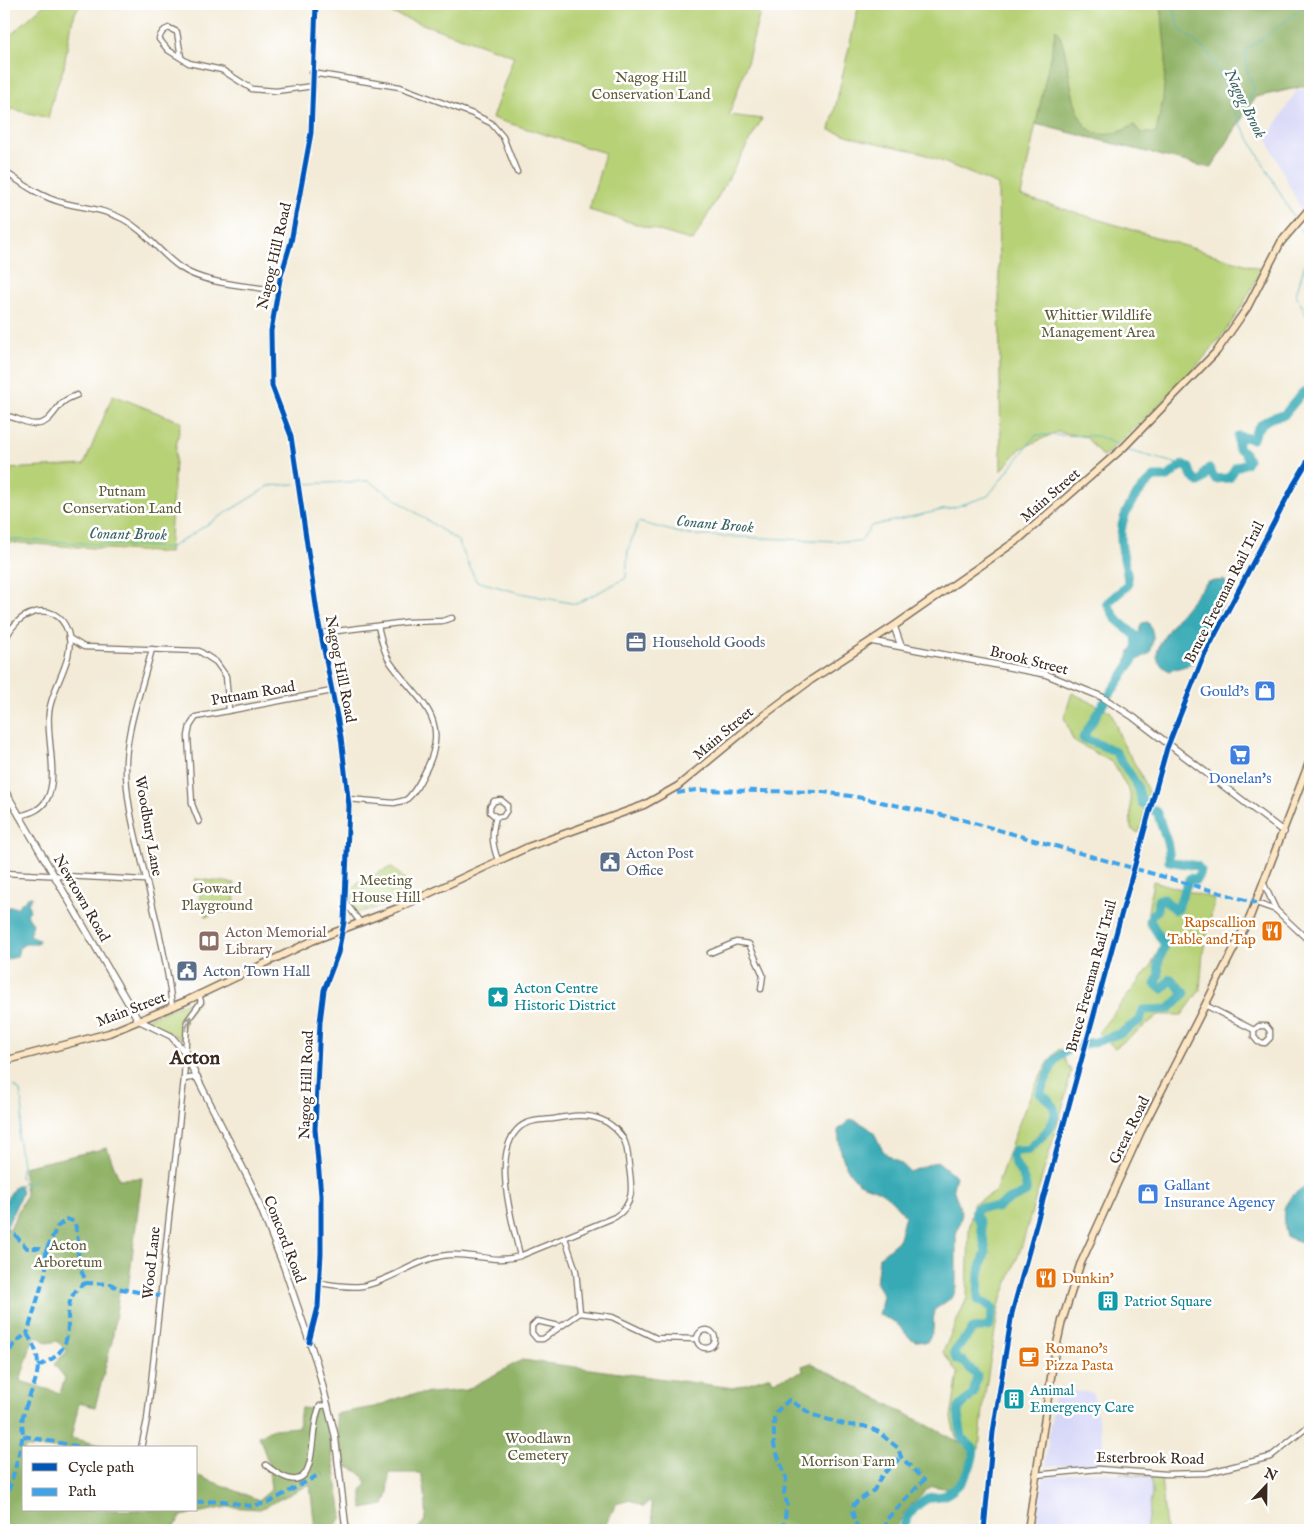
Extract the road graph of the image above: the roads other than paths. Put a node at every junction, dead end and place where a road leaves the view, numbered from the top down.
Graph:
1 (316, 4) edge
2 (181, 57) junction
3 (312, 73) junction
4 (313, 86) junction
5 (4, 170) edge
6 (518, 172) dead end
7 (1310, 208) edge
8 (278, 291) junction
9 (77, 395) dead end
10 (4, 416) edge
11 (452, 618) dead end
12 (378, 626) junction
13 (894, 626) junction
14 (321, 633) junction
15 (69, 638) junction
16 (871, 641) junction
17 (4, 646) edge
18 (901, 646) junction
19 (152, 649) junction
20 (332, 691) junction
21 (229, 710) junction
22 (1310, 760) edge
23 (4, 789) edge
24 (348, 799) junction
25 (19, 816) junction
26 (496, 817) junction
27 (199, 822) dead end
28 (1284, 832) junction
29 (498, 860) junction
30 (4, 873) edge
31 (55, 876) junction
32 (145, 880) junction
33 (1264, 884) junction
34 (346, 903) junction
35 (1256, 903) junction
36 (1276, 910) junction
37 (360, 922) junction
38 (341, 930) junction
39 (1310, 942) edge
40 (710, 952) dead end
41 (761, 989) dead end
42 (199, 994) junction
43 (1205, 1005) junction
44 (172, 1007) junction
45 (138, 1020) junction
46 (1254, 1030) junction
47 (186, 1055) junction
48 (4, 1061) edge
49 (198, 1076) junction
50 (184, 1079) junction
51 (565, 1238) junction
52 (520, 1256) junction
53 (320, 1284) junction
54 (580, 1313) junction
55 (559, 1326) junction
56 (696, 1339) junction
57 (309, 1342) junction
58 (329, 1405) junction
59 (1310, 1425) edge
60 (141, 1446) edge
61 (266, 1465) dead end
62 (1036, 1475) junction
63 (346, 1530) edge
64 (1028, 1530) edge

1 - 3 street, Nagog Hill Road
2 - 2 street
2 - 4 street
3 - 4 street, Nagog Hill Road
3 - 6 street
4 - 8 street, Nagog Hill Road
5 - 8 street
7 - 13 main road, Main Street
8 - 14 street, Nagog Hill Road
9 - 10 street
11 - 12 street
12 - 14 street
12 - 24 street
13 - 16 main road, Main Street
13 - 18 street
14 - 20 street, Nagog Hill Road
15 - 17 street
15 - 19 street
15 - 25 street
16 - 18 street, Brook Street
16 - 29 main road, Main Street
18 - 28 street, Brook Street
19 - 21 street
19 - 32 street, Woodbury Lane
20 - 21 street, Putnam Road
20 - 24 street, Nagog Hill Road
21 - 27 street, Putnam Road
22 - 28 main road, Great Road
23 - 25 street, Newtown Road
24 - 34 street, Nagog Hill Road
25 - 31 street, Newtown Road
26 - 26 street
26 - 29 street
28 - 33 main road, Great Road
29 - 37 main road, Main Street
30 - 31 street
31 - 32 street
31 - 45 street, Newtown Road
32 - 44 street, Woodbury Lane
33 - 35 main road, Great Road
33 - 36 street
34 - 37 street
34 - 38 street, Nagog Hill Road
35 - 36 street
35 - 43 main road, Great Road
36 - 39 street
37 - 38 main road, Main Street
38 - 42 main road, Main Street
38 - 53 street, Nagog Hill Road
40 - 41 street
42 - 44 main road, Main Street
47 -> 42 street, Concord Road
43 - 46 street
43 - 62 main road, Great Road
44 - 45 main road, Main Street
45 - 47 street, Concord Road
45 - 48 main road, Main Street
46 - 46 street
47 - 49 street, Concord Road
47 - 50 street, Wood Lane
49 - 50 street
49 - 57 street, Concord Road
50 - 60 street, Wood Lane
51 - 52 street
51 - 52 street
51 - 54 street
52 - 53 street
53 - 57 street, Nagog Hill Road
54 - 55 street
54 - 56 street
55 - 55 street
56 - 56 street
57 - 58 street, Concord Road
58 - 61 street
58 - 63 street, Concord Road
59 - 62 street, Esterbrook Road
62 - 64 main road, Great Road

